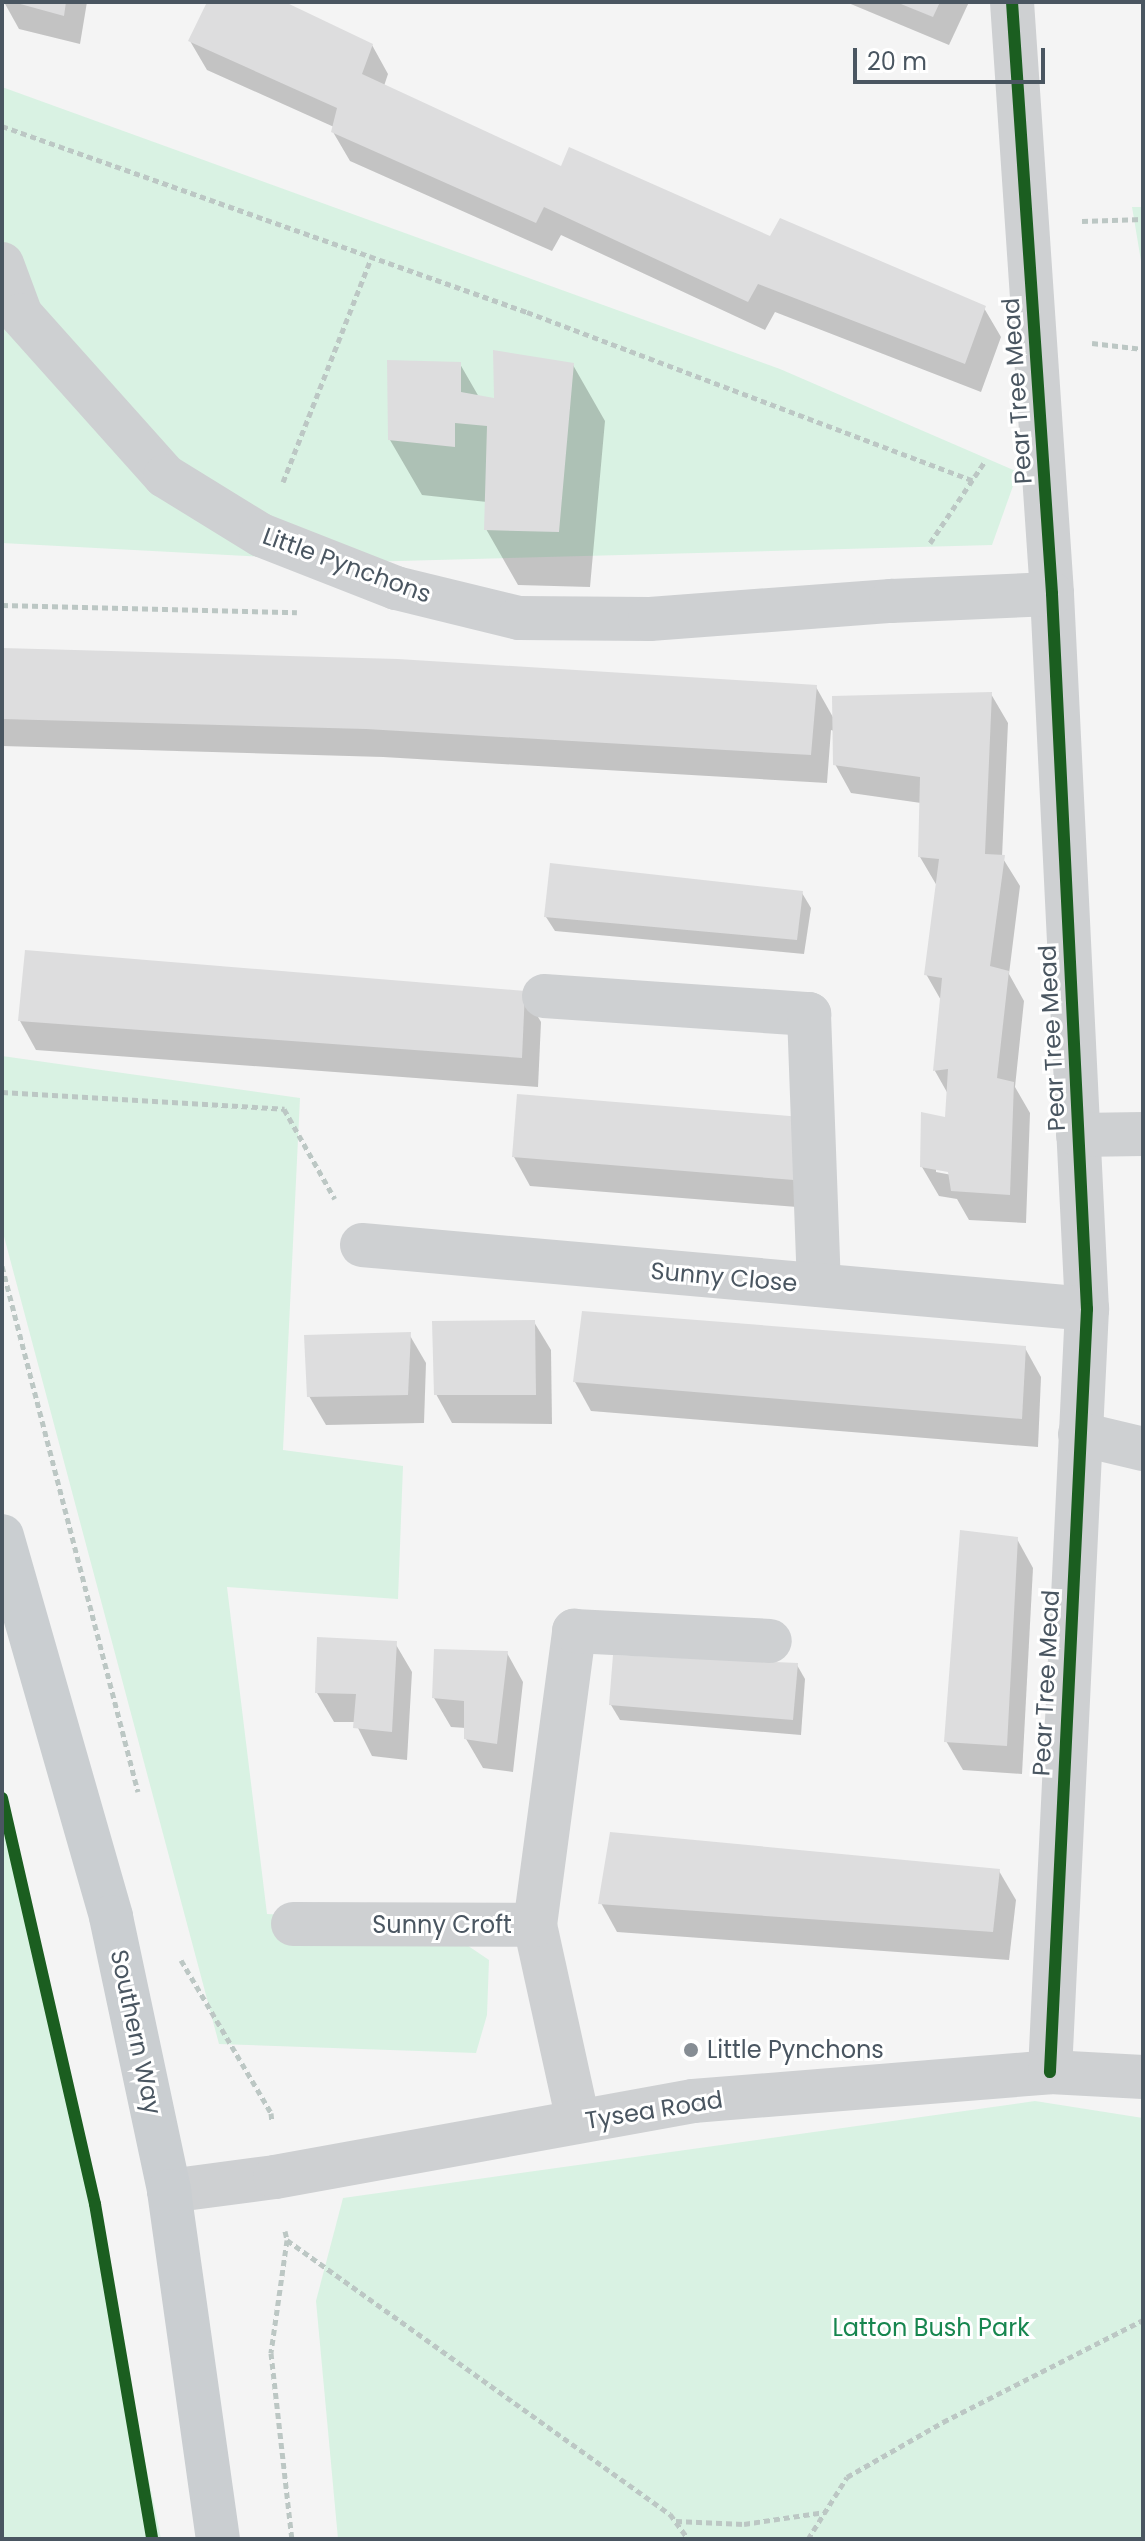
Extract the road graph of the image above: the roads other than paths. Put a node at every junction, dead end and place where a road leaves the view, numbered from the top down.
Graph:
1 (1012, 2) edge
2 (2, 264) edge
3 (1052, 594) junction
4 (544, 996) dead end
5 (1143, 1134) edge
6 (1078, 1135) junction
7 (362, 1245) road end
8 (819, 1285) junction
9 (1087, 1309) junction
10 (1080, 1434) junction
11 (1143, 1449) edge
12 (2, 1536) edge
13 (770, 1641) dead end
14 (293, 1924) dead end
15 (535, 1925) junction
16 (1050, 2072) junction
17 (1143, 2077) edge
18 (578, 2121) junction
19 (169, 2191) junction
20 (218, 2539) edge

1 - 3 street, Pear Tree Mead
2 - 3 street, Little Pynchons
3 - 6 street, Pear Tree Mead
4 - 8 street
5 - 6 street
6 - 9 street, Pear Tree Mead
7 - 8 street, Sunny Close
8 - 9 street, Sunny Close
9 - 10 street, Pear Tree Mead
10 - 11 street
10 - 16 street, Pear Tree Mead
12 - 19 main road, Southern Way
13 - 15 street
14 - 15 street, Sunny Croft
15 - 18 street, Sunny Croft
16 - 17 street, Tysea Road
16 - 18 street, Tysea Road
18 - 19 street, Tysea Road
19 - 20 main road, Southern Way

